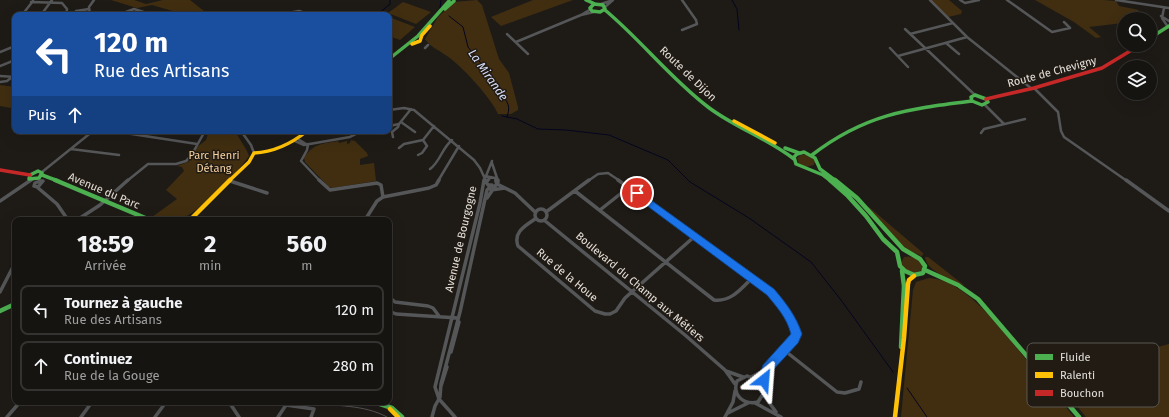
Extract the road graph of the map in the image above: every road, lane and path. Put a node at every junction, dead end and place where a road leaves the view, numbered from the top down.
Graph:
1 (94, 0) edge
2 (448, 0) edge
3 (585, 0) edge
4 (613, 0) edge
5 (682, 0) edge
6 (930, 0) edge
7 (960, 0) edge
8 (979, 0) edge
9 (1007, 0) edge
10 (1116, 0) edge
11 (32, 1) edge
12 (51, 1) edge
13 (456, 1) edge
14 (596, 4) junction
15 (601, 4) junction
16 (1164, 8) junction
17 (1169, 8) edge
18 (89, 9) junction
19 (592, 9) junction
20 (604, 10) junction
21 (76, 11) dead end
22 (24, 12) edge
23 (43, 12) edge
24 (66, 12) edge
25 (90, 12) edge
26 (126, 12) edge
27 (143, 12) edge
28 (440, 13) junction
29 (1161, 16) junction
30 (1064, 22) dead end
31 (1169, 22) edge
32 (953, 23) junction
33 (1168, 26) edge
34 (905, 29) dead end
35 (682, 30) dead end
36 (1157, 33) edge
37 (507, 34) dead end
38 (910, 34) junction
39 (967, 37) junction
40 (516, 42) junction
41 (946, 43) junction
42 (12, 47) edge
43 (890, 48) dead end
44 (926, 48) junction
45 (0, 52) edge
46 (1128, 52) edge
47 (528, 54) dead end
48 (959, 54) dead end
49 (898, 56) junction
50 (392, 57) edge
51 (12, 61) edge
52 (0, 66) edge
53 (908, 67) dead end
54 (0, 76) edge
55 (12, 77) edge
56 (12, 78) edge
57 (0, 82) edge
58 (1033, 88) junction
59 (691, 91) junction
60 (975, 95) junction
61 (986, 99) junction
62 (972, 101) junction
63 (985, 105) junction
64 (392, 109) edge
65 (410, 109) junction
66 (1025, 119) dead end
67 (400, 123) junction
68 (1004, 124) junction
69 (392, 125) edge
70 (434, 126) junction
71 (415, 132) dead end
72 (981, 133) dead end
73 (89, 134) edge
74 (145, 134) edge
75 (204, 134) edge
76 (243, 134) edge
77 (305, 134) edge
78 (307, 134) edge
79 (356, 134) edge
80 (393, 137) dead end
81 (298, 140) junction
82 (423, 140) junction
83 (452, 140) junction
84 (197, 144) junction
85 (308, 144) junction
86 (459, 146) junction
87 (399, 148) dead end
88 (71, 149) junction
89 (800, 153) junction
90 (253, 154) junction
91 (119, 155) dead end
92 (418, 155) dead end
93 (812, 155) junction
94 (794, 159) junction
95 (817, 164) junction
96 (430, 169) dead end
97 (810, 169) junction
98 (0, 170) edge
99 (30, 175) junction
100 (41, 175) junction
101 (486, 179) junction
102 (32, 180) junction
103 (230, 181) junction
104 (495, 184) junction
105 (37, 187) dead end
106 (629, 187) junction
107 (506, 188) junction
108 (491, 190) junction
109 (575, 191) junction
110 (267, 193) dead end
111 (383, 197) junction
112 (105, 201) junction
113 (0, 202) edge
114 (600, 210) junction
115 (1169, 211) edge
116 (535, 212) junction
117 (546, 212) junction
118 (194, 216) edge
119 (66, 217) edge
120 (81, 217) edge
121 (143, 217) edge
122 (367, 217) edge
123 (535, 219) junction
124 (544, 220) junction
125 (695, 236) junction
126 (911, 255) junction
127 (899, 258) junction
128 (666, 262) junction
129 (12, 269) edge
130 (901, 269) junction
131 (925, 270) junction
132 (10, 274) joint
133 (914, 276) junction
134 (752, 278) junction
135 (1, 287) edge
136 (0, 292) edge
137 (633, 292) junction
138 (392, 300) edge
139 (12, 305) edge
140 (0, 311) edge
141 (392, 312) edge
142 (440, 317) junction
143 (454, 318) junction
144 (784, 350) junction
145 (901, 354) junction
146 (1027, 356) edge
147 (767, 369) junction
148 (725, 370) junction
149 (743, 377) junction
150 (751, 377) junction
151 (861, 382) dead end
152 (735, 384) junction
153 (438, 388) junction
154 (763, 388) junction
155 (735, 391) junction
156 (763, 394) junction
157 (440, 400) junction
158 (748, 403) junction
159 (754, 403) junction
160 (17, 405) edge
161 (90, 405) edge
162 (164, 405) edge
163 (231, 405) edge
164 (286, 405) edge
165 (292, 405) edge
166 (385, 405) joint
167 (1070, 407) edge
168 (728, 413) junction
169 (777, 413) junction
170 (7, 417) edge
171 (81, 417) edge
172 (155, 417) edge
173 (239, 417) edge
174 (278, 417) edge
175 (312, 417) edge
176 (398, 417) edge
177 (402, 417) edge
178 (432, 417) edge
179 (455, 417) edge
180 (725, 417) edge
181 (781, 417) edge
182 (895, 417) edge
183 (1079, 417) edge

1 - 18 street
2 - 13 main road
2 - 28 main road
3 - 14 main road
3 - 19 main road
4 - 15 street
4 - 20 street
5 - 35 street
6 - 32 street
7 - 8 street
9 - 30 street
10 - 16 street
11 - 12 street
11 - 22 street
12 - 23 street
12 - 24 street
13 - 28 main road
14 - 15 main road
14 - 19 main road
15 - 20 main road
16 - 17 street
16 - 29 street
18 - 21 street
18 - 25 street
19 - 20 main road
19 - 40 street
20 - 59 main road, Route de Dijon
26 - 27 street
28 - 50 main road
29 - 31 street
29 - 33 street
32 - 38 street
32 - 39 street
33 - 36 main road
34 - 38 street
37 - 40 street
38 - 44 street
39 - 41 street
39 - 58 street
40 - 47 street
41 - 44 street
41 - 48 street
42 - 45 street
43 - 49 street
44 - 49 street
44 - 60 street
46 - 58 main road, Route de Chevigny
49 - 53 street
51 - 52 street
54 - 55 street
56 - 57 street
58 - 61 main road, Route de Chevigny
58 - 115 street
59 - 89 main road
59 - 94 main road, Route de Dijon
60 - 61 main road
60 - 62 main road
61 - 63 main road
62 - 63 main road
62 - 93 main road
63 - 68 street
64 - 65 street
65 - 67 street
65 - 70 street
66 - 68 street
67 - 69 street
67 - 71 street
67 - 80 street
68 - 72 street
70 - 82 street
70 - 83 street
73 - 88 street
74 - 84 street
75 - 84 street
76 - 90 street
77 - 81 main road
78 - 81 main road
79 - 85 street
81 - 85 street
81 - 90 main road
82 - 87 street
82 - 92 street
83 - 86 street
83 - 96 street
84 - 112 street
85 - 111 street
86 - 101 street
86 - 111 street
88 - 91 street
88 - 100 street
89 - 93 main road
89 - 94 main road
90 - 103 main road
93 - 95 main road
94 - 97 main road
95 - 97 main road
95 - 126 main road
97 - 127 main road
98 - 99 main road
99 - 100 main road
99 - 102 main road
100 - 102 main road
100 - 112 main road, Avenue du Parc
101 - 104 street
101 - 104 street
101 - 104 street, Avenue de Bourgogne
101 - 143 street, Avenue de Bourgogne
102 - 113 street
103 - 110 street
103 - 118 main road
104 - 107 street
104 - 108 street, Avenue de Bourgogne
104 - 143 street, Avenue de Bourgogne
105 - 119 street
106 - 109 street
106 - 114 street
106 - 125 street
107 - 108 street
107 - 116 street
108 - 153 street, Avenue de Bourgogne
109 - 114 street
109 - 117 street
111 - 122 street
112 - 120 street
112 - 121 main road, Avenue du Parc
114 - 128 street
116 - 117 street
116 - 123 street
117 - 124 street
123 - 124 street
123 - 137 street, Rue de la Houe
124 - 137 street, Boulevard du Champ aux Métiers
125 - 128 street
125 - 134 street
126 - 127 main road
126 - 131 main road
127 - 130 main road
128 - 134 street
128 - 137 street
129 - 132 street
130 - 133 main road
130 - 145 main road
131 - 133 main road
131 - 146 main road
132 - 135 street
133 - 145 main road
134 - 144 street
135 - 136 street
137 - 148 street, Boulevard du Champ aux Métiers
138 - 142 street
139 - 140 main road
141 - 142 street
142 - 143 street
143 - 153 street, Avenue de Bourgogne
144 - 147 street
144 - 151 street
145 - 182 main road
147 - 150 street
147 - 154 street
148 - 149 street, Boulevard du Champ aux Métiers
148 - 152 street, Boulevard du Champ aux Métiers
149 - 150 street
149 - 152 street
150 - 154 street
152 - 155 street
153 - 157 street, Avenue de Bourgogne
154 - 156 street
155 - 158 street
155 - 168 street
156 - 159 street
156 - 169 street
157 - 178 street
157 - 179 street
158 - 159 street
158 - 168 street
159 - 169 street
160 - 170 street
161 - 171 street
162 - 172 street
163 - 173 street
164 - 174 street
165 - 175 street
166 - 176 main road
166 - 177 main road
167 - 183 main road
168 - 180 street
169 - 181 street

